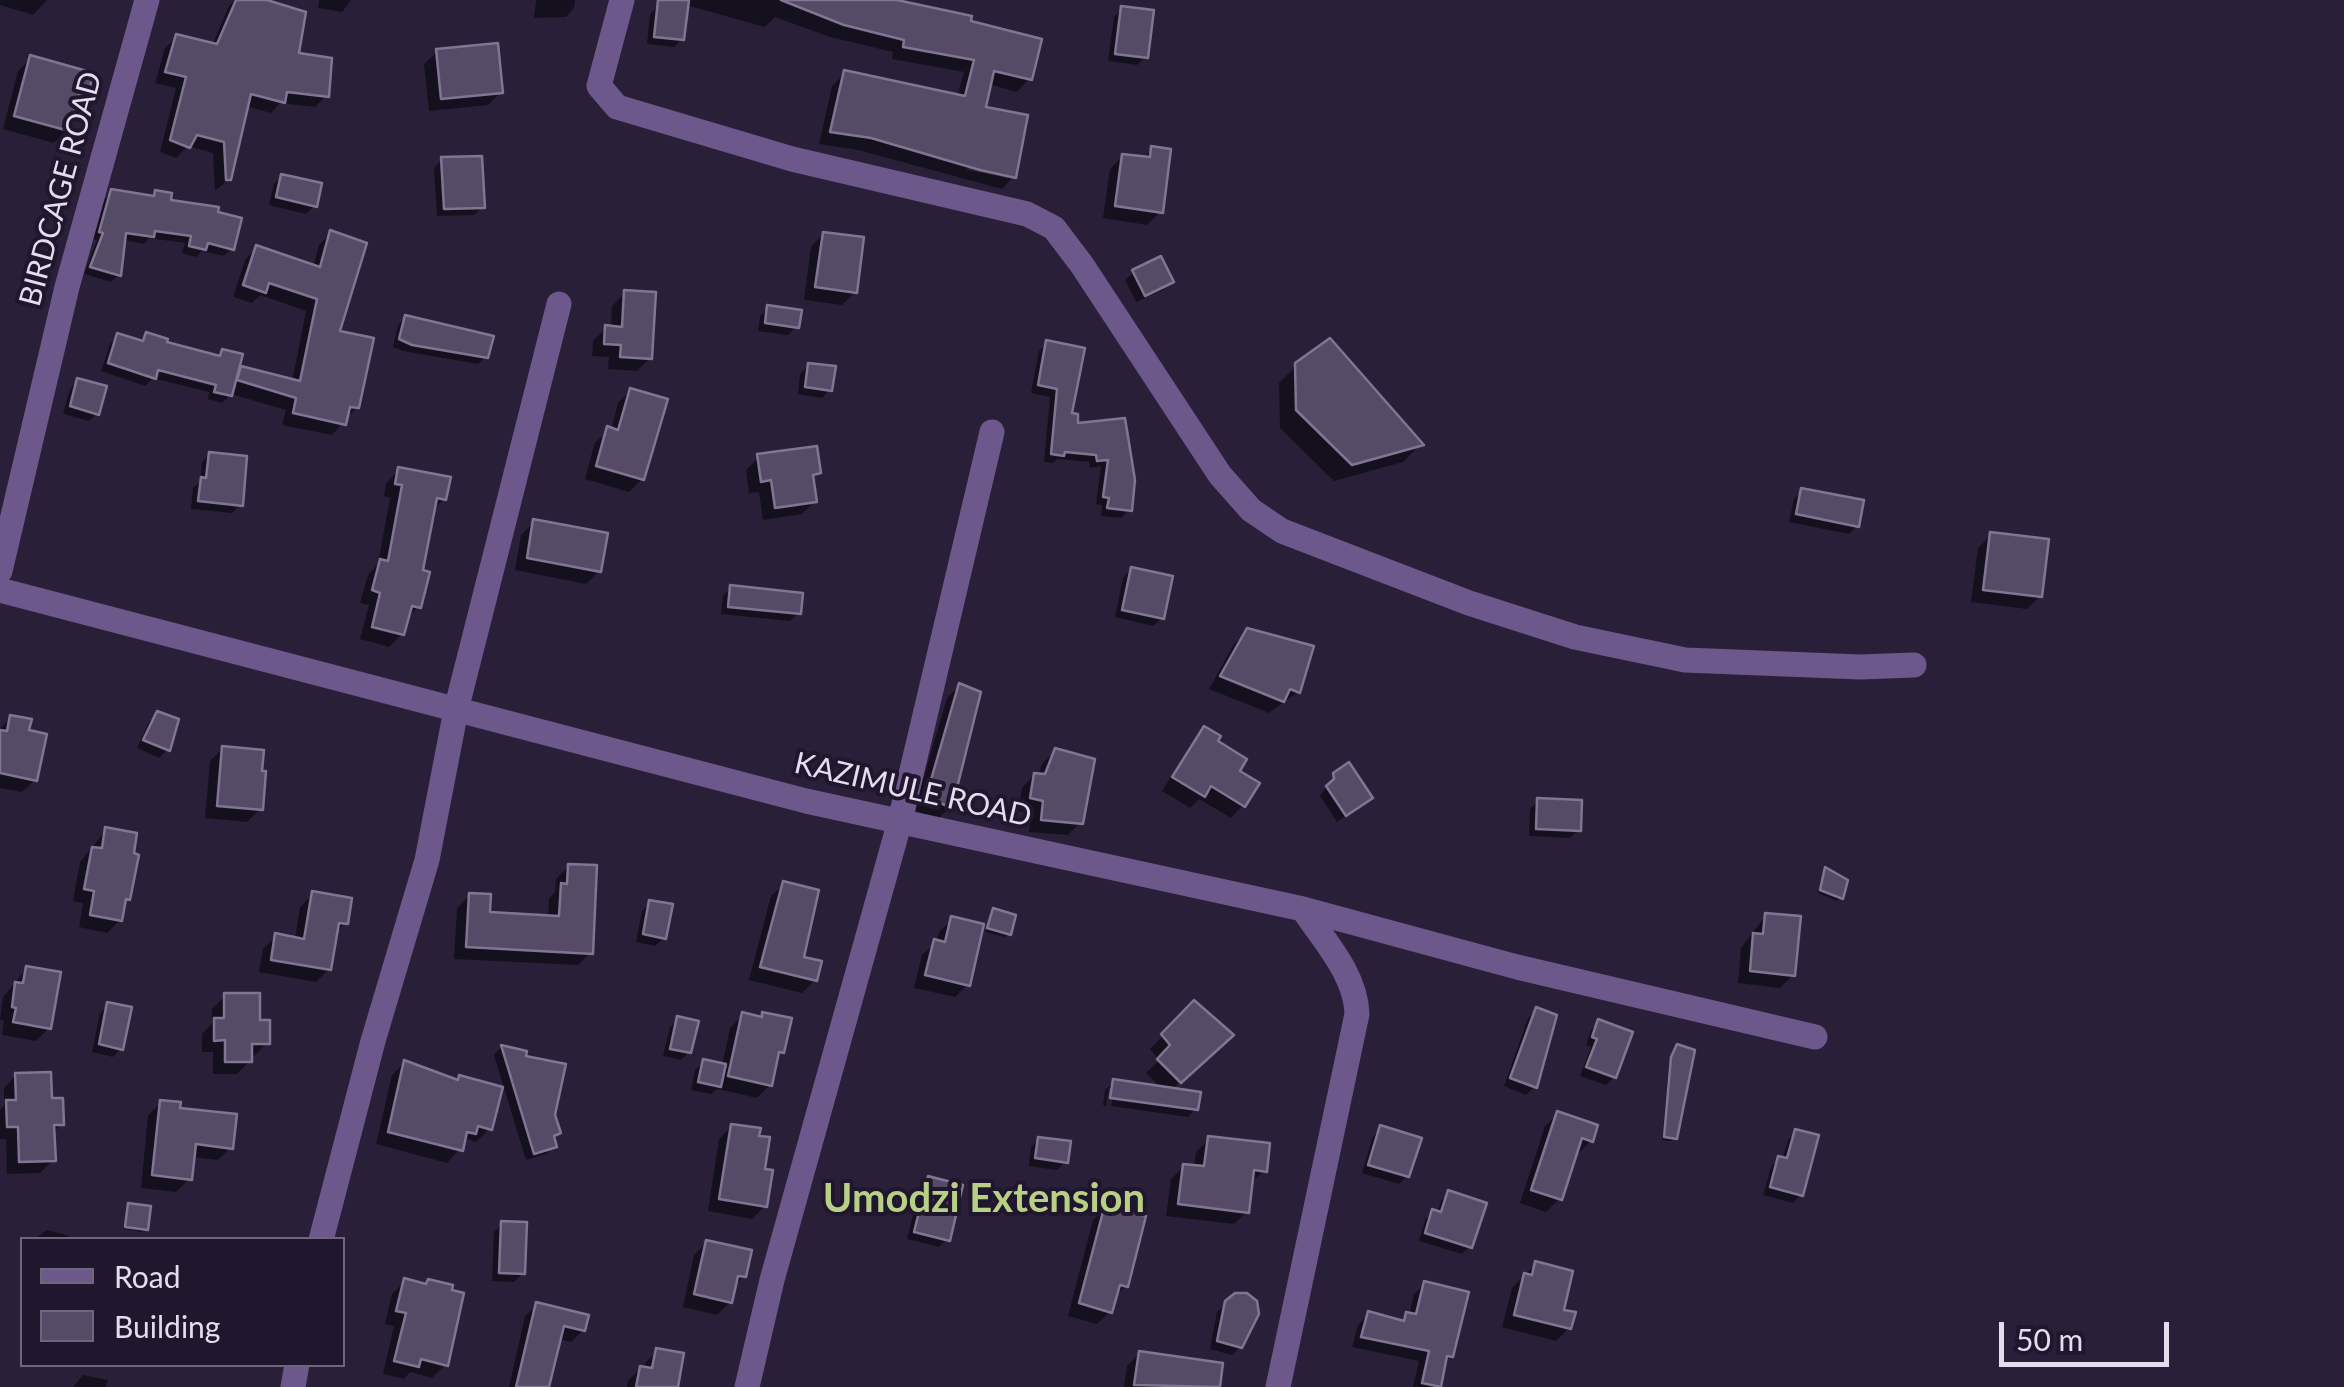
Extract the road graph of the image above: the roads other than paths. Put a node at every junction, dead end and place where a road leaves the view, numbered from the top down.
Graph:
1 (147, 0) edge
2 (622, 0) edge
3 (558, 304) dead end
4 (992, 432) dead end
5 (0, 571) edge
6 (0, 590) edge
7 (1914, 665) dead end
8 (456, 710) junction
9 (900, 820) junction
10 (1303, 910) junction
11 (1815, 1036) dead end
12 (322, 1237) edge
13 (746, 1387) edge
14 (1278, 1387) edge

1 - 5 street, BIRDCAGE ROAD
2 - 7 street
3 - 8 street
4 - 9 street
6 - 8 street, KAZIMULE ROAD
8 - 9 street, KAZIMULE ROAD
8 - 12 street
9 - 10 street, KAZIMULE ROAD
9 - 13 street
10 - 11 street, KAZIMULE ROAD
10 - 14 street

